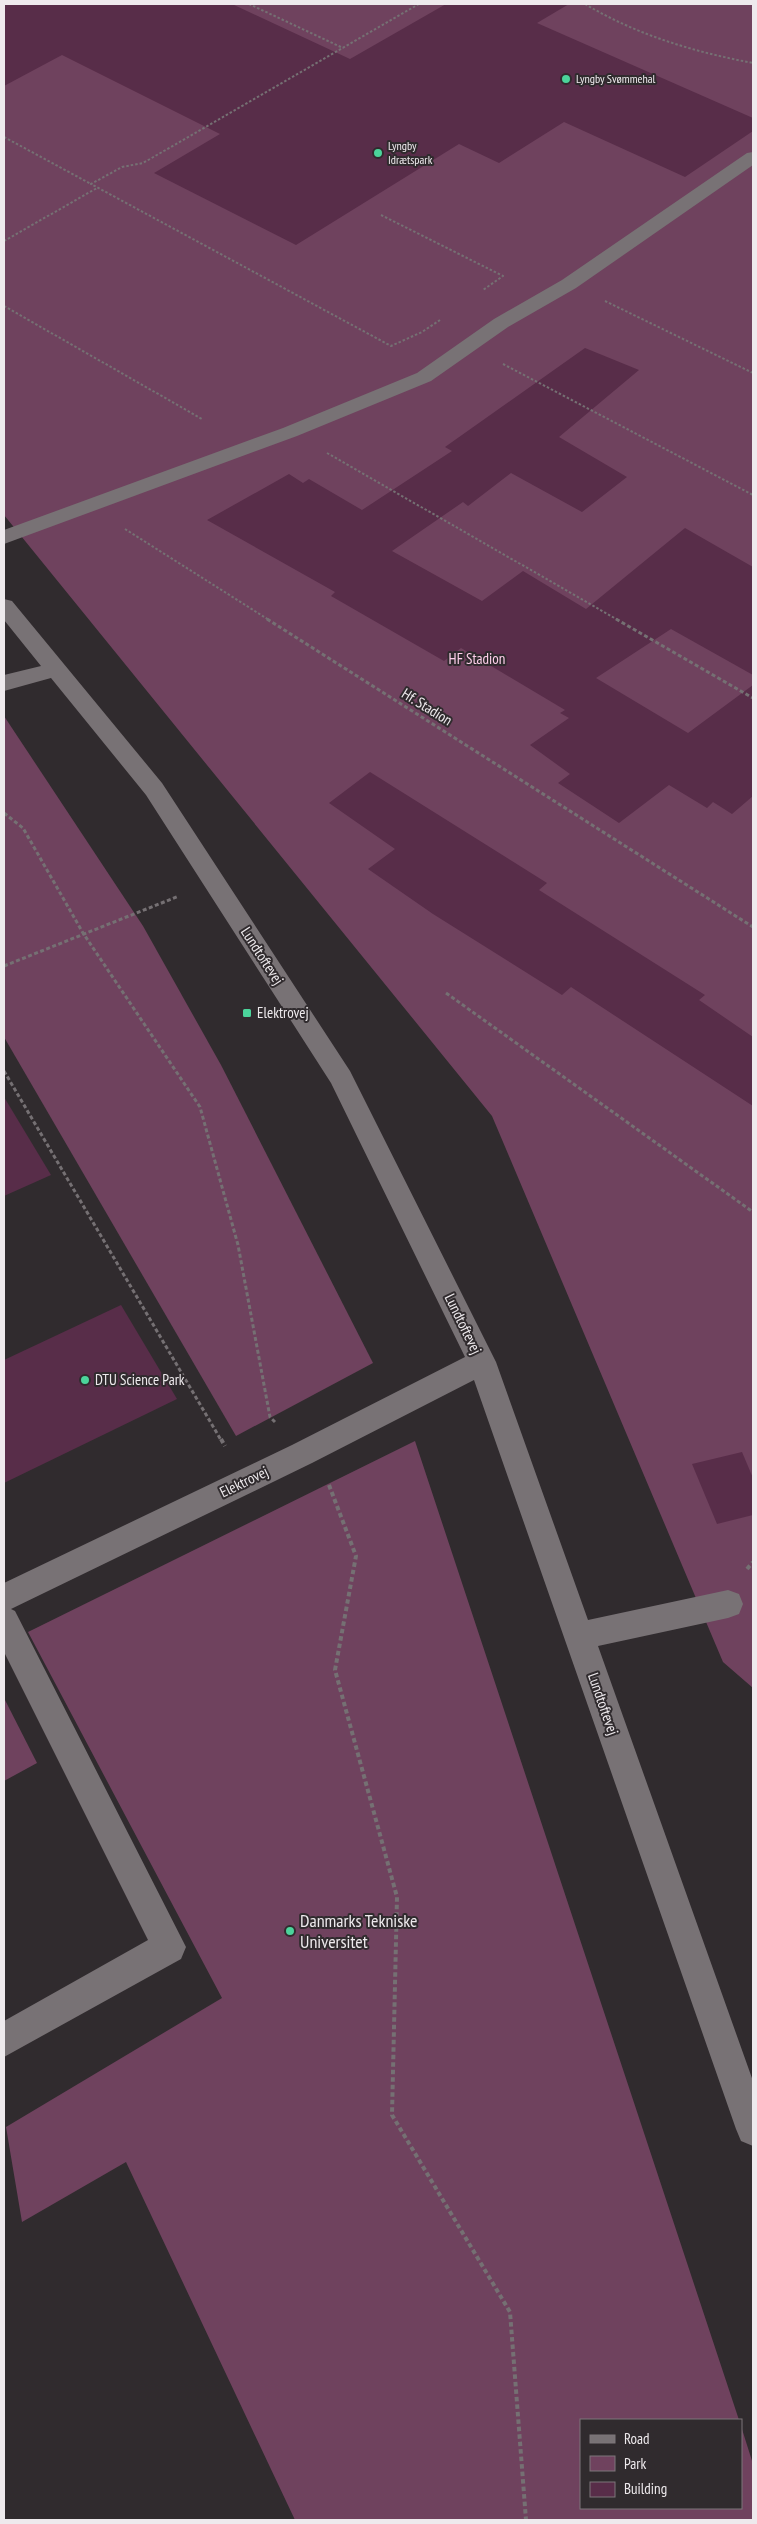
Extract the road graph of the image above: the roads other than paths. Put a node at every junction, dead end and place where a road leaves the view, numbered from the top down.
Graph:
1 (753, 157) edge
2 (4, 537) edge
3 (4, 606) edge
4 (56, 669) junction
5 (4, 684) edge
6 (482, 1362) junction
7 (4, 1598) edge
8 (728, 1604) dead end
9 (4, 1621) edge
10 (579, 1636) junction
11 (4, 2040) edge
12 (753, 2129) edge

1 - 2 street
3 - 4 street, Lundtoftevej
4 - 5 street
4 - 6 street, Lundtoftevej
6 - 7 street, Elektrovej
6 - 10 street, Lundtoftevej
8 - 10 street
9 - 11 street
10 - 12 street, Lundtoftevej

